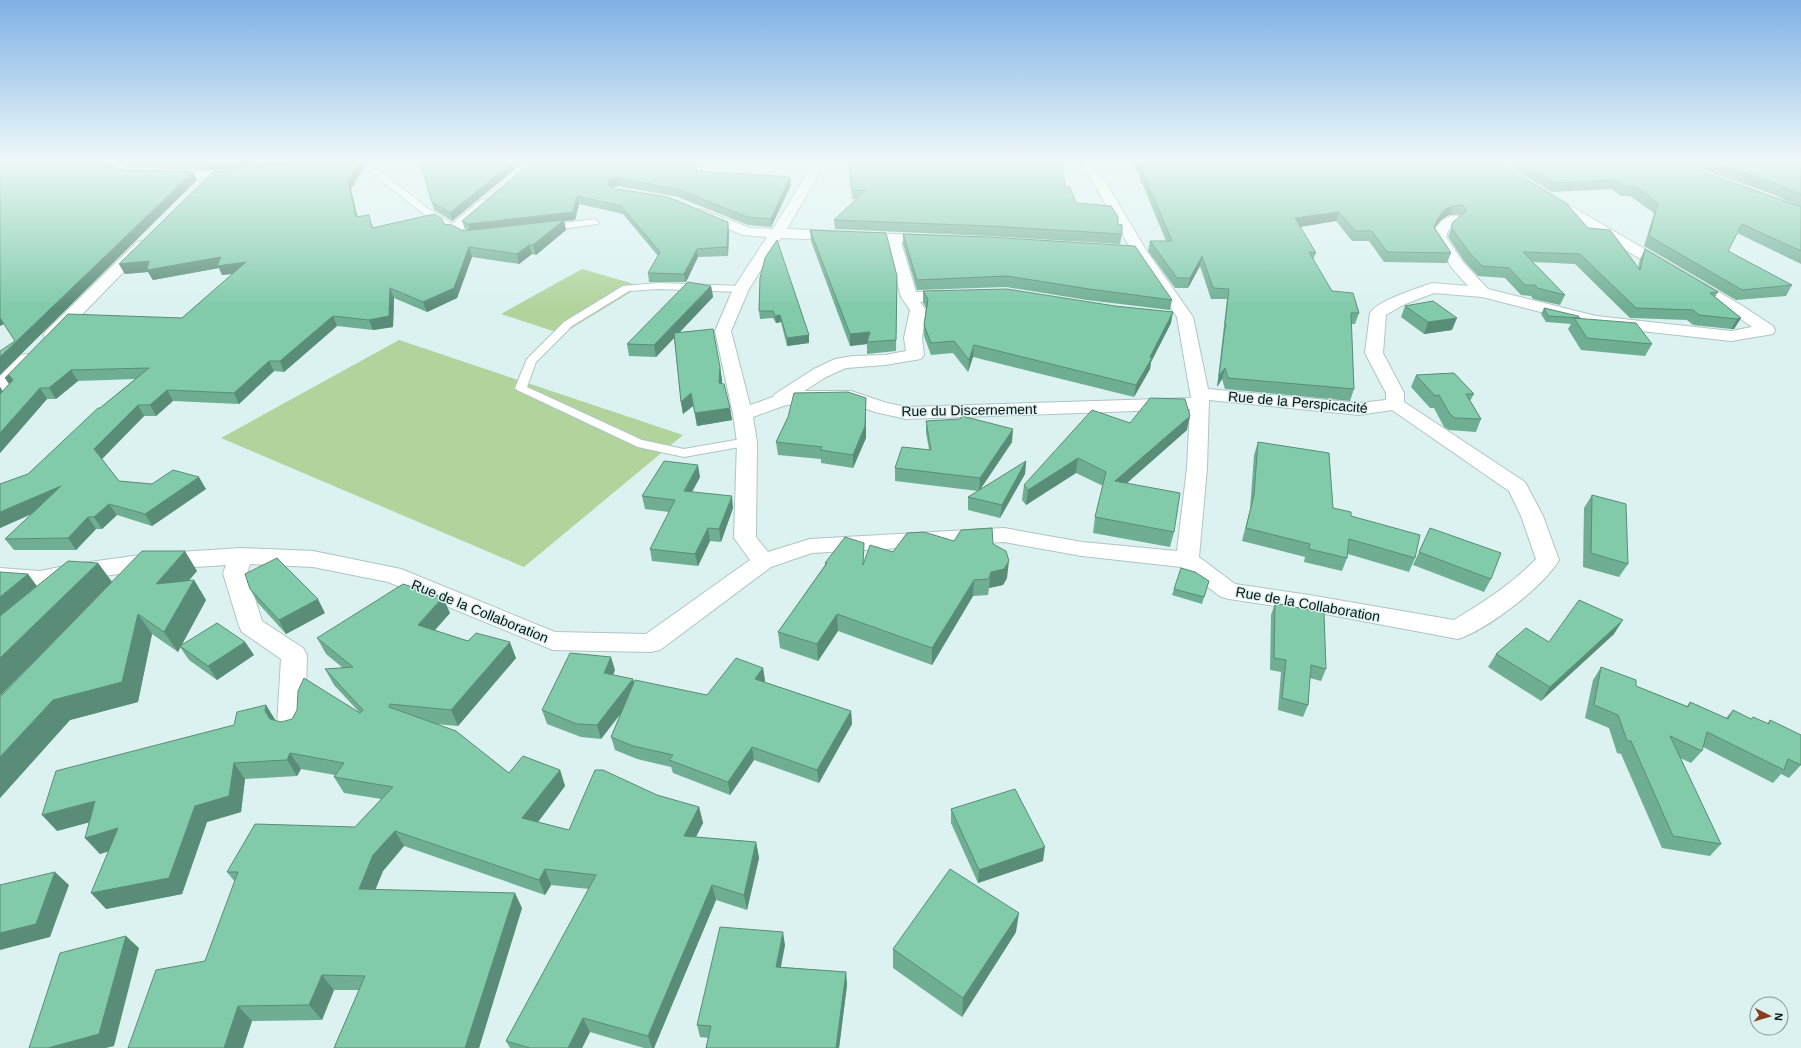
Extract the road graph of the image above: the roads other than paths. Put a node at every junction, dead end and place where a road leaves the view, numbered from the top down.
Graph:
1 (426, 210) edge
2 (477, 210) edge
3 (695, 210) edge
4 (791, 210) edge
5 (1112, 210) edge
6 (1567, 210) edge
7 (1454, 218) edge
8 (595, 222) dead end
9 (540, 229) edge
10 (453, 230) junction
11 (777, 233) junction
12 (150, 236) edge
13 (469, 237) edge
14 (893, 238) junction
15 (948, 240) edge
16 (741, 289) junction
17 (1482, 292) junction
18 (972, 295) edge
19 (909, 297) junction
20 (1167, 316) edge
21 (1185, 317) junction
22 (0, 387) edge
23 (1200, 398) junction
24 (777, 402) junction
25 (1395, 404) junction
26 (744, 414) junction
27 (747, 442) junction
28 (241, 556) junction
29 (1186, 560) junction
30 (148, 562) junction
31 (763, 562) junction
32 (75, 572) junction
33 (0, 576) edge
34 (121, 590) edge
35 (40, 601) edge
36 (292, 726) edge

1 - 10 lane
2 - 10 street
3 - 11 street
4 - 11 street
5 - 21 street
6 - 17 street
7 - 17 street
8 - 9 lane
10 - 13 lane
11 - 14 street
11 - 16 street
12 - 22 street
14 - 15 street
14 - 19 street
16 - 26 street
16 - 27 lane
17 - 25 street
18 - 19 street
19 - 24 street
20 - 21 street
21 - 23 street
23 - 24 street, Rue du Discernement
23 - 25 street, Rue de la Perspicacité
23 - 29 street
24 - 26 street, Rue du Discernement
25 - 29 street, Rue de la Collaboration
26 - 27 street
27 - 31 street
28 - 30 street, Rue de la Collaboration
28 - 31 street, Rue de la Collaboration
28 - 36 street
29 - 31 street, Rue de la Collaboration
30 - 32 street, Rue de la Collaboration
30 - 34 street
32 - 33 street, Rue de la Collaboration
32 - 35 street

